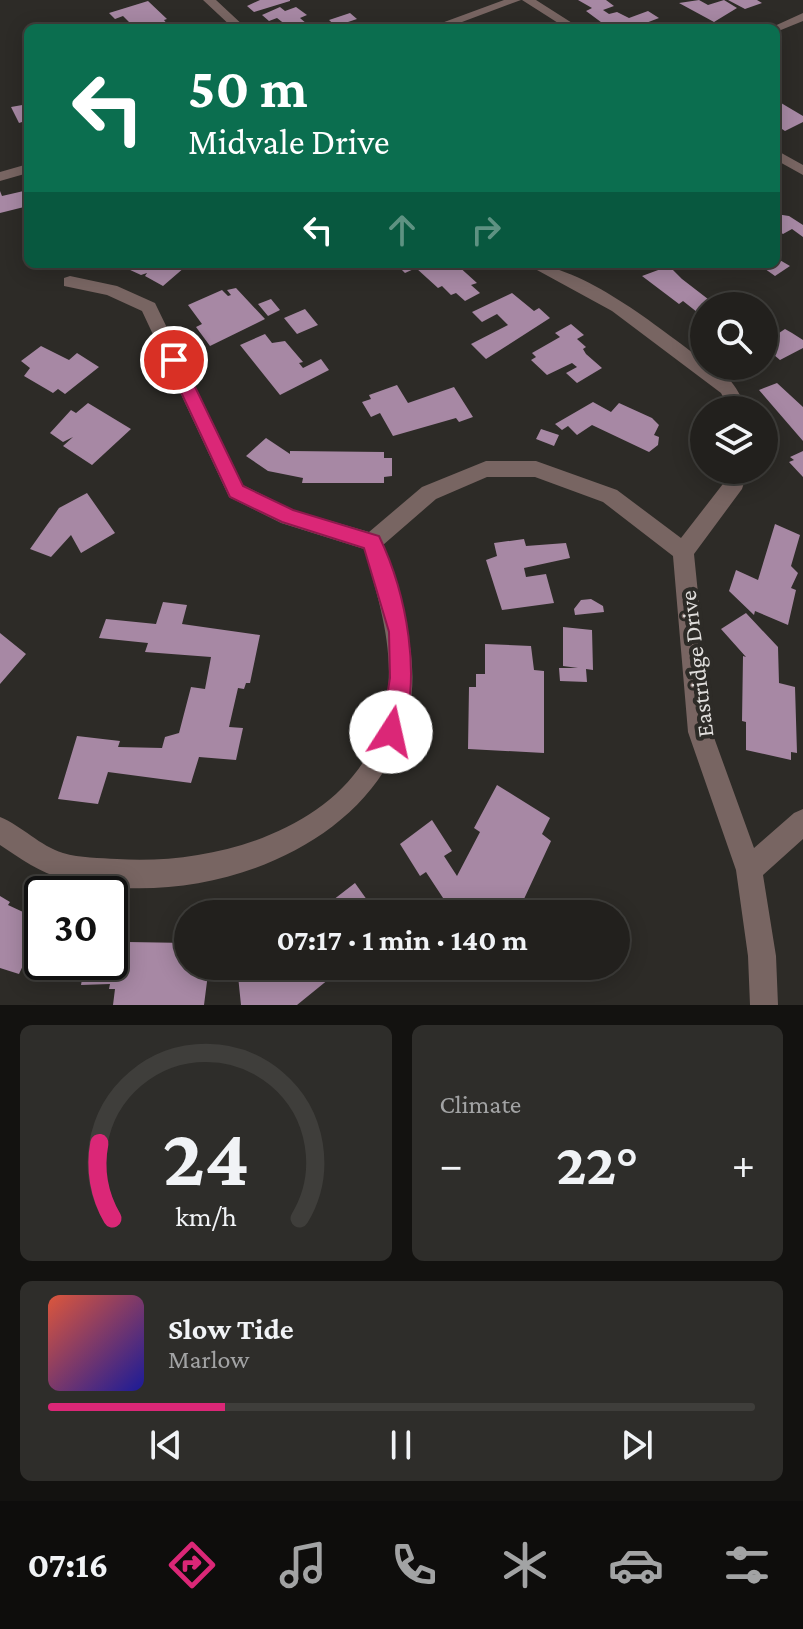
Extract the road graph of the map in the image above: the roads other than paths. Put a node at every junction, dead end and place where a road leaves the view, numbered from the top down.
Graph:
1 (209, 0) edge
2 (515, 0) edge
3 (528, 0) edge
4 (803, 17) edge
5 (236, 24) edge
6 (446, 24) edge
7 (567, 24) edge
8 (780, 26) edge
9 (780, 157) edge
10 (24, 169) edge
11 (803, 171) edge
12 (0, 177) edge
13 (542, 268) edge
14 (70, 282) dead end
15 (732, 396) edge
16 (730, 484) edge
17 (372, 542) junction
18 (683, 552) junction
19 (803, 822) edge
20 (0, 830) edge
21 (749, 870) junction
22 (764, 1005) edge

1 - 5 street
2 - 6 street
3 - 7 street
4 - 8 street
9 - 11 street
10 - 12 street
13 - 15 street
14 - 17 street
16 - 18 street
17 - 18 street
17 - 20 street
18 - 21 street, Eastridge Drive
19 - 21 street
21 - 22 street, Eastridge Drive

